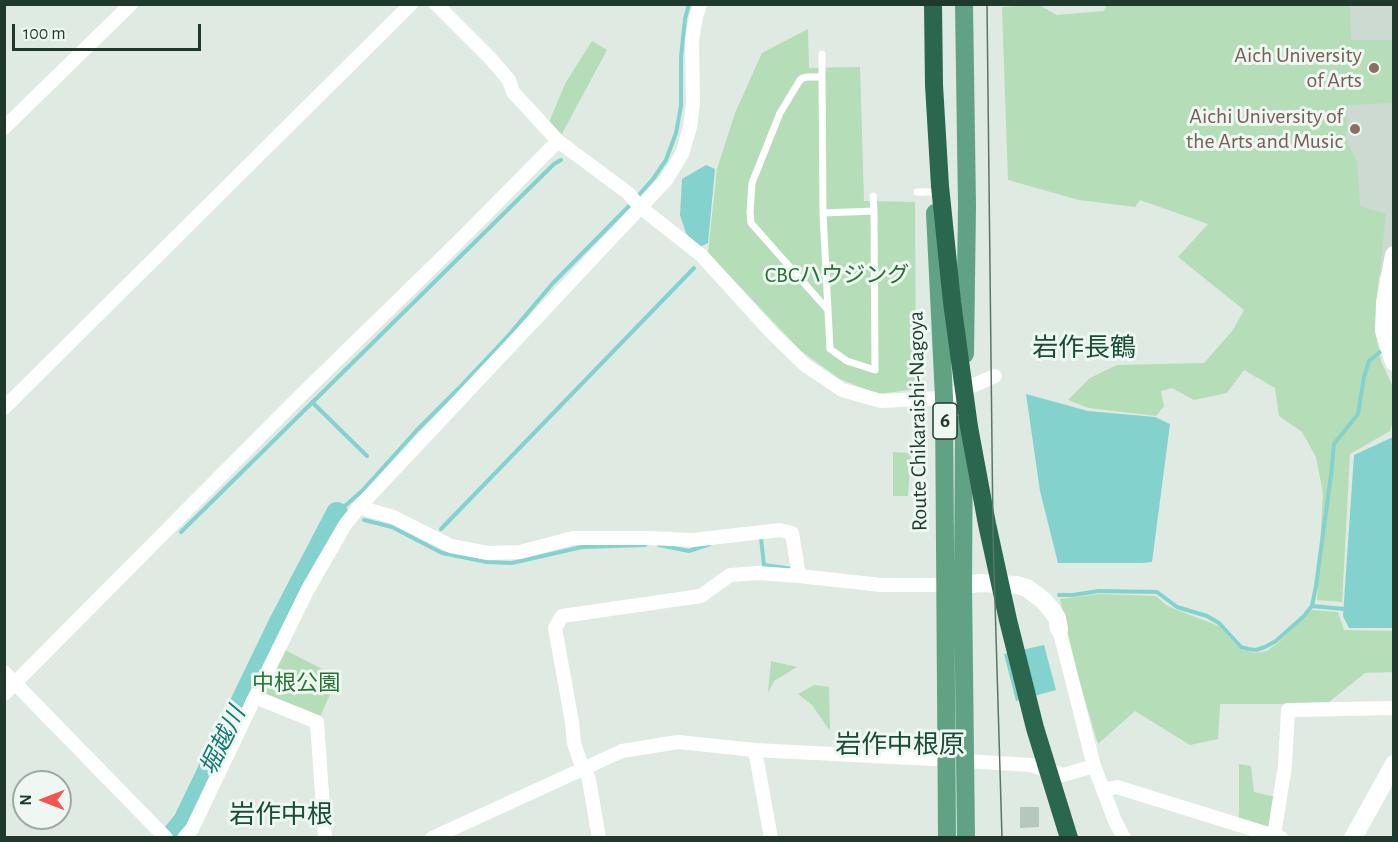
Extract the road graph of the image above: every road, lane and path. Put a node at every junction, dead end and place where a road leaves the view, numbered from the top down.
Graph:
1 (131, 4) edge
2 (411, 4) edge
3 (436, 4) edge
4 (700, 4) edge
5 (928, 4) edge
6 (933, 4) edge
7 (945, 4) edge
8 (964, 4) edge
9 (822, 54) dead end
10 (822, 77) junction
11 (10, 114) edge
12 (4, 128) edge
13 (558, 141) junction
14 (873, 196) dead end
15 (640, 207) junction
16 (874, 211) junction
17 (823, 213) junction
18 (1394, 255) edge
19 (827, 309) junction
20 (1394, 362) edge
21 (994, 376) dead end
22 (964, 390) junction
23 (944, 398) junction
24 (4, 408) edge
25 (359, 507) junction
26 (799, 576) junction
27 (954, 585) junction
28 (1059, 628) joint
29 (4, 672) edge
30 (15, 682) junction
31 (4, 694) edge
32 (255, 697) junction
33 (1394, 708) edge
34 (755, 750) junction
35 (946, 758) junction
36 (966, 761) junction
37 (1394, 764) edge
38 (1094, 766) junction
39 (585, 768) junction
40 (1103, 790) junction
41 (163, 834) edge
42 (1277, 836) edge
43 (184, 837) edge
44 (325, 837) edge
45 (432, 837) edge
46 (598, 837) edge
47 (771, 837) edge
48 (947, 837) edge
49 (966, 837) edge
50 (1069, 837) edge
51 (1080, 837) edge
52 (1124, 837) edge
53 (1353, 837) edge

1 - 11 street
2 - 24 street
3 - 13 street
4 - 15 street
5 - 23 main road, Route Chikaraishi-Nagoya / 6
6 - 50 highway
7 - 51 highway
8 - 22 main road, Route Chikaraishi-Nagoya / 6
9 - 10 lane
10 - 17 lane
10 - 19 lane
11 - 12 street
13 - 15 street
13 - 30 street
14 - 16 lane
15 - 23 street
15 - 25 street
16 - 17 lane
16 - 19 lane
17 - 19 lane
18 - 20 street
21 - 22 street
22 - 23 street
22 - 27 main road, Route Chikaraishi-Nagoya / 6
23 - 27 main road, Route Chikaraishi-Nagoya / 6
25 - 26 street
25 - 32 street
26 - 27 street
26 - 39 street
27 - 28 street
27 - 35 main road, Route Chikaraishi-Nagoya / 6
27 - 36 main road, Route Chikaraishi-Nagoya / 6
28 - 38 street
29 - 30 street
30 - 31 street
30 - 41 street
32 - 43 street
32 - 44 street
33 - 42 street
34 - 35 street
34 - 39 street
34 - 47 street
35 - 48 main road, Route Chikaraishi-Nagoya / 6
36 - 38 street
36 - 49 main road, Route Chikaraishi-Nagoya / 6
37 - 53 street
38 - 40 street
39 - 45 street
39 - 46 street
40 - 42 street
40 - 52 street

